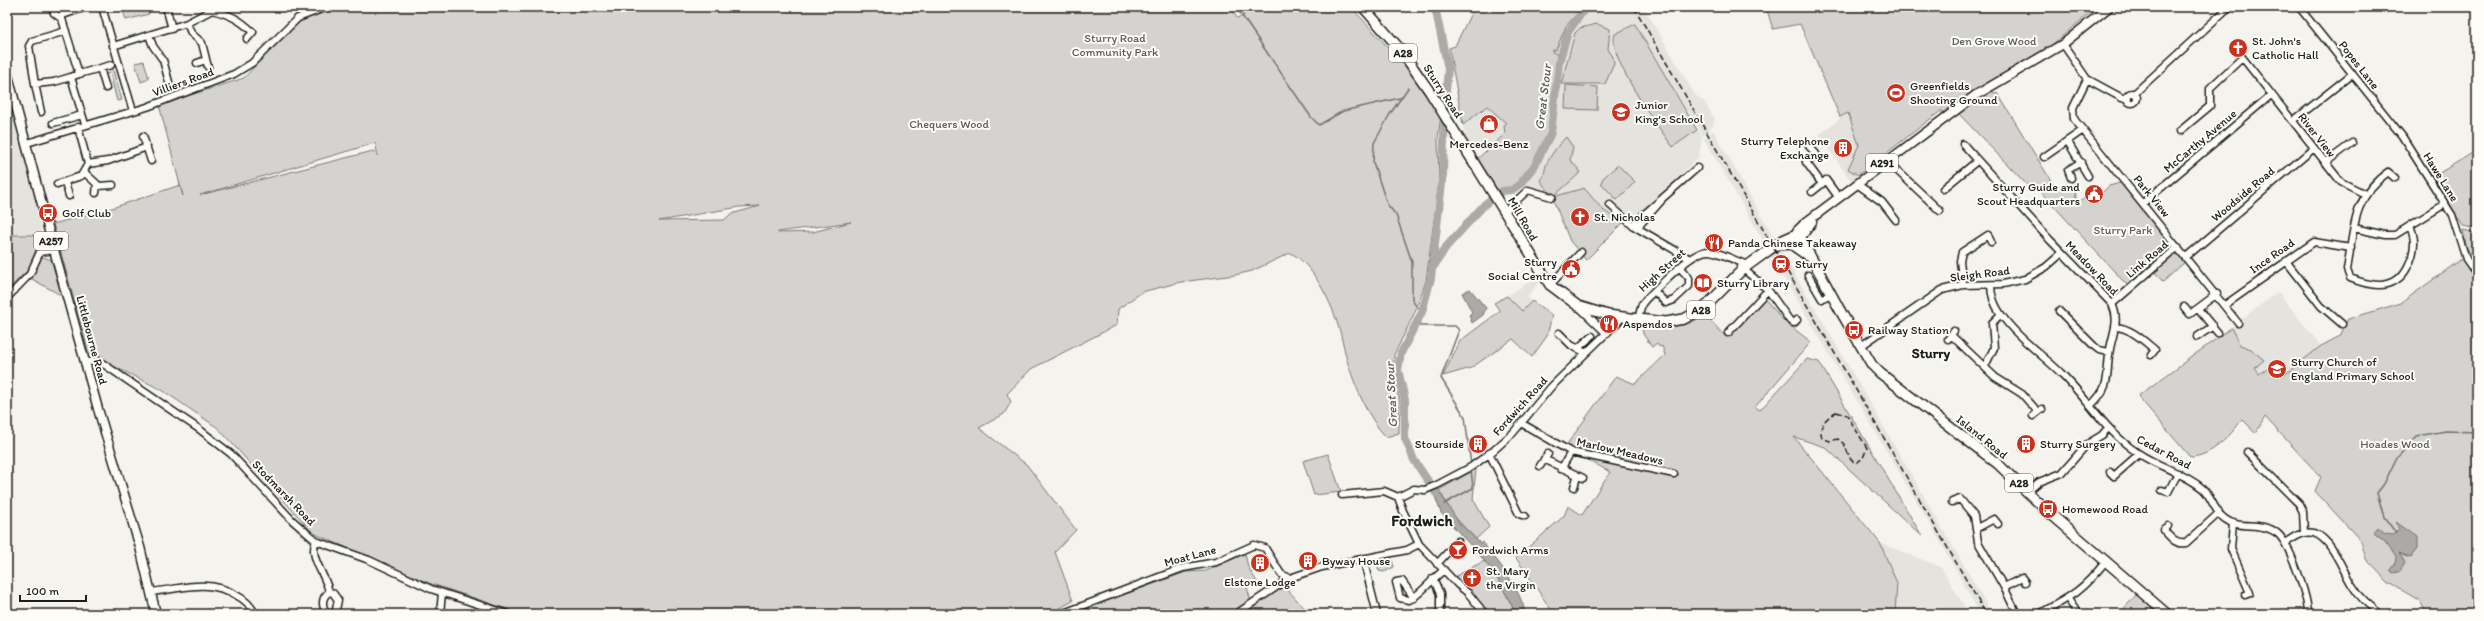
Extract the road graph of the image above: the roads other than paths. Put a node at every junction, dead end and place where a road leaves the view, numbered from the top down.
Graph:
1 (52, 7) edge
2 (86, 7) edge
3 (102, 7) edge
4 (166, 7) edge
5 (327, 7) edge
6 (1363, 7) edge
7 (2109, 7) edge
8 (2229, 7) edge
9 (2299, 7) edge
10 (60, 16) junction
11 (187, 23) junction
12 (172, 29) junction
13 (66, 31) junction
14 (149, 35) junction
15 (246, 39) dead end
16 (2063, 44) junction
17 (113, 46) junction
18 (2238, 52) dead end
19 (2242, 58) junction
20 (206, 60) junction
21 (197, 63) dead end
22 (111, 64) dead end
23 (208, 67) dead end
24 (100, 68) junction
25 (7, 72) edge
26 (79, 74) junction
27 (2352, 74) junction
28 (71, 77) junction
29 (160, 79) dead end
30 (2088, 79) junction
31 (35, 84) junction
32 (106, 88) dead end
33 (2271, 95) junction
34 (133, 111) junction
35 (41, 112) dead end
36 (82, 115) junction
37 (2293, 121) junction
38 (53, 123) dead end
39 (85, 124) junction
40 (78, 127) junction
41 (2083, 130) junction
42 (2180, 131) dead end
43 (1457, 134) joint
44 (143, 136) dead end
45 (2402, 136) joint
46 (2068, 142) junction
47 (27, 143) junction
48 (2352, 143) dead end
49 (1963, 144) dead end
50 (1809, 146) dead end
51 (147, 147) junction
52 (2314, 148) junction
53 (2044, 157) dead end
54 (1886, 160) junction
55 (151, 161) dead end
56 (1977, 161) junction
57 (2081, 162) junction
58 (2325, 163) junction
59 (88, 164) junction
60 (1697, 168) dead end
61 (84, 172) junction
62 (2088, 176) dead end
63 (1957, 177) junction
64 (2071, 178) dead end
65 (2395, 178) dead end
66 (1827, 180) junction
67 (65, 182) junction
68 (57, 184) dead end
69 (113, 184) dead end
70 (1858, 184) junction
71 (1961, 184) dead end
72 (98, 186) junction
73 (1943, 189) dead end
74 (1812, 192) dead end
75 (96, 193) dead end
76 (2365, 194) junction
77 (69, 196) dead end
78 (1552, 197) dead end
79 (1839, 198) junction
80 (2143, 203) junction
81 (2445, 204) junction
82 (1610, 205) dead end
83 (1504, 208) junction
84 (1940, 211) dead end
85 (1896, 220) dead end
86 (1634, 226) junction
87 (2410, 226) junction
88 (2354, 228) junction
89 (49, 232) junction
90 (1795, 241) junction
91 (1991, 242) dead end
92 (2178, 247) junction
93 (2351, 248) junction
94 (54, 250) junction
95 (40, 252) junction
96 (1581, 252) dead end
97 (2062, 253) junction
98 (2186, 256) junction
99 (1690, 259) junction
100 (2286, 261) junction
101 (1746, 267) junction
102 (1680, 268) junction
103 (1808, 275) dead end
104 (2477, 275) edge
105 (1550, 285) junction
106 (1963, 285) junction
107 (1990, 285) junction
108 (1654, 292) junction
109 (1769, 293) junction
110 (1830, 294) junction
111 (2217, 294) junction
112 (7, 298) edge
113 (2112, 304) junction
114 (2225, 305) junction
115 (1578, 306) junction
116 (2184, 307) dead end
117 (2198, 309) junction
118 (2059, 311) dead end
119 (2001, 314) junction
120 (1620, 317) junction
121 (1638, 319) junction
122 (1797, 320) dead end
123 (2238, 323) dead end
124 (2342, 324) dead end
125 (2213, 326) junction
126 (2116, 328) junction
127 (1559, 333) dead end
128 (1728, 333) dead end
129 (2218, 333) dead end
130 (1607, 334) junction
131 (1951, 335) dead end
132 (1592, 336) dead end
133 (2197, 337) dead end
134 (1861, 346) junction
135 (1578, 348) junction
136 (2109, 352) junction
137 (1586, 353) junction
138 (2151, 355) dead end
139 (86, 362) junction
140 (1985, 366) junction
141 (2090, 406) junction
142 (2038, 412) dead end
143 (1521, 423) junction
144 (2108, 428) junction
145 (1571, 452) junction
146 (2247, 452) dead end
147 (1489, 453) junction
148 (2139, 454) junction
149 (1540, 466) dead end
150 (1561, 469) junction
151 (2110, 472) dead end
152 (2178, 473) junction
153 (1674, 474) dead end
154 (1574, 487) dead end
155 (2162, 490) dead end
156 (2027, 492) junction
157 (1342, 495) dead end
158 (1398, 496) junction
159 (1952, 502) dead end
160 (2219, 513) junction
161 (1525, 516) dead end
162 (2233, 523) junction
163 (1998, 524) dead end
164 (2168, 526) dead end
165 (1977, 528) junction
166 (2304, 533) junction
167 (316, 541) junction
168 (1458, 541) dead end
169 (2285, 543) junction
170 (1419, 544) junction
171 (1363, 558) junction
172 (2106, 561) junction
173 (1437, 564) junction
174 (1446, 570) junction
175 (1290, 578) junction
176 (1433, 578) junction
177 (2026, 582) dead end
178 (2004, 587) junction
179 (151, 592) junction
180 (329, 592) junction
181 (442, 593) junction
182 (2245, 595) dead end
183 (1414, 598) dead end
184 (2068, 599) junction
185 (156, 614) edge
186 (255, 614) edge
187 (326, 614) edge
188 (335, 614) edge
189 (440, 614) edge
190 (508, 614) edge
191 (1061, 614) edge
192 (1236, 614) edge
193 (1378, 614) edge
194 (1440, 614) edge
195 (1485, 614) edge
196 (2017, 614) edge
197 (2039, 614) edge
198 (2078, 614) edge
199 (2167, 614) edge
200 (2308, 614) edge
201 (2380, 614) edge

1 - 10 street
2 - 10 street
3 - 17 street
4 - 12 street
5 - 34 street, Villiers Road
6 - 43 highway, Sturry Road / A28
7 - 16 main road, A291
8 - 30 street
9 - 27 street, Popes Lane
10 - 13 street
11 - 12 street
11 - 15 street
11 - 20 street
12 - 14 street
13 - 26 street
13 - 31 street
14 - 17 street
14 - 29 street
16 - 30 street
16 - 54 main road, A291
17 - 34 street
18 - 19 street, River View
19 - 33 street, River View
19 - 42 street
20 - 21 street
20 - 23 street
22 - 24 street
24 - 26 street
24 - 32 street
25 - 47 main road, Littlebourne Road / A257
26 - 28 street
27 - 37 street
27 - 45 street, Popes Lane
28 - 31 street
28 - 36 street
30 - 41 street, Park View
31 - 35 street
33 - 37 street, River View
33 - 80 street, McCarthy Avenue
34 - 39 street, Villiers Road
36 - 38 street
36 - 39 street
37 - 52 street, River View
39 - 40 street, Villiers Road
40 - 47 street, Villiers Road
40 - 59 street
41 - 46 street
41 - 80 street, Park View
43 - 83 highway, Mill Road / A28
44 - 51 street
45 - 81 street, Hawe Lane
46 - 53 street
46 - 57 street
47 - 89 main road, Littlebourne Road / A257
48 - 58 street
49 - 56 street, Meadow Road
50 - 66 street
51 - 55 street
51 - 59 street
52 - 58 street, River View
52 - 98 street, Woodside Road
54 - 70 main road, A291
54 - 84 street
56 - 63 street
56 - 97 street, Meadow Road
57 - 62 street
57 - 64 street
58 - 76 street, River View
59 - 61 street
60 - 86 street
61 - 67 street
61 - 72 street
63 - 71 street
63 - 73 street
65 - 76 street
66 - 74 street
66 - 79 street
67 - 68 street
67 - 77 street
69 - 72 street
70 - 79 main road, A291
70 - 85 street
72 - 75 street
76 - 88 street
78 - 83 street
79 - 90 main road, A291
80 - 92 street, Park View
81 - 87 street
81 - 104 street, Hawe Lane
82 - 86 street
83 - 105 highway, Mill Road / A28
86 - 99 street
87 - 88 street
87 - 93 street
88 - 93 street
89 - 94 main road, Littlebourne Road / A257
89 - 95 street
90 - 101 highway, A28
90 - 110 highway, Island Road / A28
91 - 106 street
92 - 98 street, Park View
92 - 113 street, Link Road
93 - 100 street, Ince Road
94 - 95 street
94 - 139 main road, Littlebourne Road / A257
95 - 112 street
96 - 105 street
97 - 107 street, Sleigh Road
97 - 113 street, Meadow Road
98 - 111 street, Park View
99 - 101 street, High Street
99 - 102 street, High Street
100 - 114 street, Ince Road
100 - 124 street
101 - 109 street, High Street
101 - 121 highway, A28
102 - 108 street, High Street
102 - 108 street
103 - 110 street
105 - 115 highway, Mill Road / A28
106 - 107 street, Sleigh Road
106 - 134 street, Sleigh Road
107 - 119 street, Cedar Road
108 - 121 street, High Street
109 - 122 street, High Street
109 - 128 street
110 - 134 highway, Island Road / A28
111 - 114 street, Park View
111 - 117 street
113 - 126 street, Meadow Road
114 - 123 street, Park View
115 - 120 highway, A28
115 - 130 street
116 - 117 street
117 - 125 street
118 - 136 street
119 - 140 street
119 - 141 street, Cedar Road
120 - 121 highway, A28
120 - 130 street, Fordwich Road
125 - 129 street
125 - 133 street
126 - 136 street, Meadow Road
126 - 138 street
127 - 135 street
130 - 137 street, Fordwich Road
131 - 140 street
132 - 135 street
134 - 156 highway, Island Road / A28
135 - 137 street
136 - 141 street, Meadow Road
137 - 143 street, Fordwich Road
139 - 167 street, Stodmarsh Road
139 - 179 main road, Littlebourne Road / A257
140 - 142 street
141 - 144 street, Cedar Road
143 - 145 street, Marlow Meadows
143 - 147 street, Fordwich Road
144 - 148 street, Cedar Road
144 - 156 street
145 - 150 street
145 - 153 street, Marlow Meadows
146 - 166 street
147 - 158 street, Fordwich Road
147 - 161 street
148 - 151 street
148 - 152 street, Cedar Road
149 - 150 street
150 - 154 street
152 - 155 street
152 - 160 street, Cedar Road
156 - 172 highway, Island Road / A28
157 - 158 street
158 - 170 street
159 - 165 street
160 - 162 street, Cedar Road
160 - 164 street
162 - 169 street
162 - 182 street
163 - 165 street
165 - 178 street
166 - 169 street
166 - 201 street
167 - 180 street
167 - 181 street, Stodmarsh Road
168 - 173 street
169 - 200 street
170 - 171 street
170 - 173 street
171 - 175 street
171 - 193 street
172 - 184 street
172 - 199 highway, Island Road / A28
173 - 174 street
174 - 176 street
174 - 195 street
175 - 191 street, Moat Lane
175 - 192 street
176 - 183 street
176 - 194 street
177 - 178 street
178 - 196 street
179 - 185 main road, Littlebourne Road / A257
179 - 186 street
180 - 187 street
180 - 188 street
181 - 189 street
181 - 190 street, Stodmarsh Road
184 - 197 street
184 - 198 street

